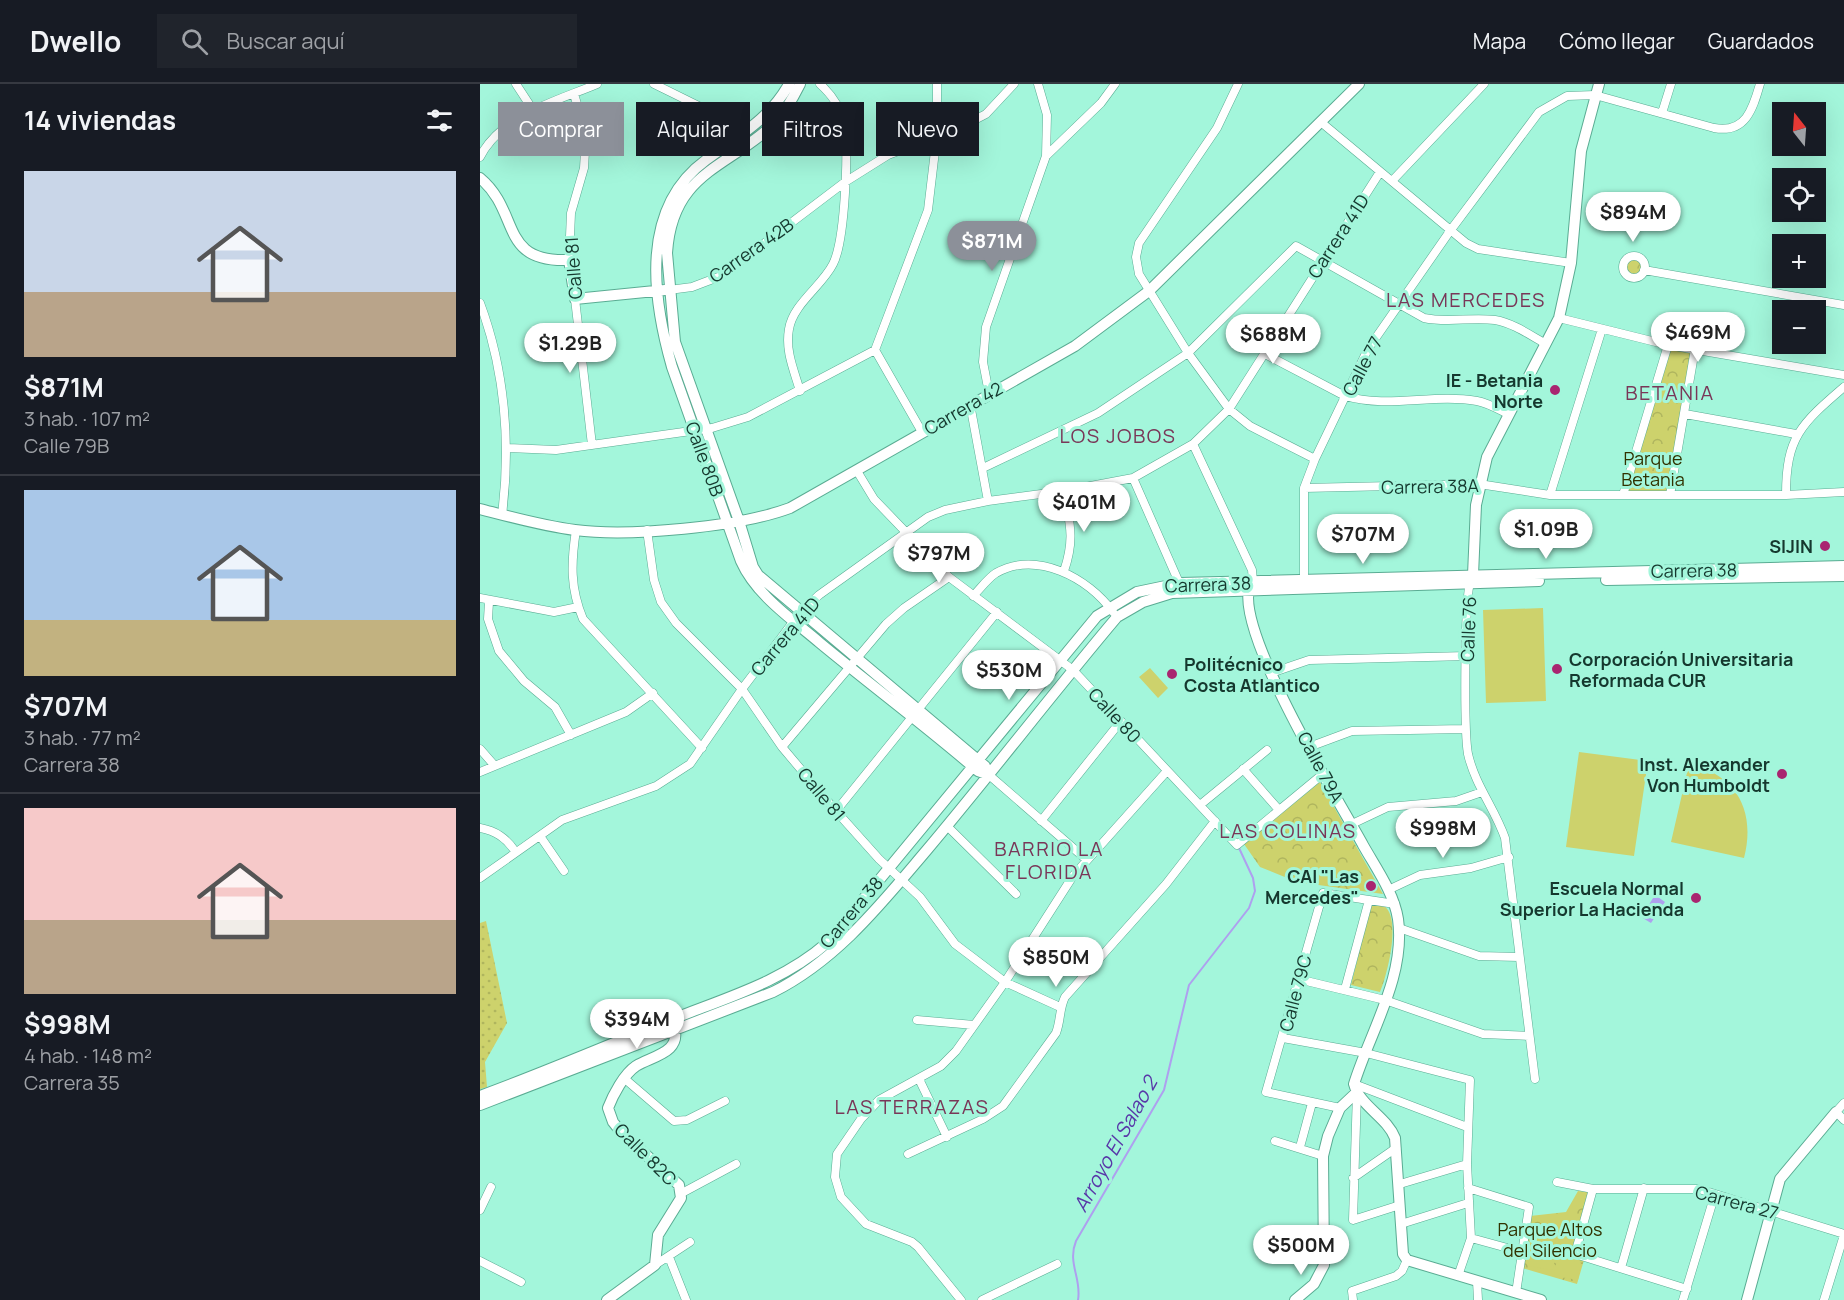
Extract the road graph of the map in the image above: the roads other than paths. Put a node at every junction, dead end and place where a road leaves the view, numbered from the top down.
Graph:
1 (516, 84) edge
2 (597, 84) edge
3 (654, 84) edge
4 (789, 84) edge
5 (800, 84) edge
6 (820, 84) edge
7 (937, 84) edge
8 (1014, 84) edge
9 (1038, 84) edge
10 (1114, 84) edge
11 (1238, 84) edge
12 (1359, 84) edge
13 (1484, 84) edge
14 (1599, 84) edge
15 (1671, 84) edge
16 (1760, 84) edge
17 (574, 94) junction
18 (1595, 95) junction
19 (528, 102) edge
20 (554, 102) edge
21 (691, 102) edge
22 (937, 102) edge
23 (1662, 113) junction
24 (1701, 114) dead end
25 (979, 118) edge
26 (1322, 123) junction
27 (1698, 123) junction
28 (750, 132) edge
29 (498, 135) edge
30 (750, 137) edge
31 (714, 156) edge
32 (886, 156) edge
33 (934, 156) edge
34 (1046, 156) junction
35 (480, 157) edge
36 (1380, 172) junction
37 (480, 178) edge
38 (1392, 181) junction
39 (845, 182) junction
40 (1450, 231) junction
41 (569, 260) junction
42 (1321, 261) junction
43 (1571, 262) junction
44 (1644, 270) dead end
45 (664, 290) junction
46 (1149, 291) junction
47 (575, 299) junction
48 (480, 303) edge
49 (1398, 304) junction
50 (1844, 305) edge
51 (1559, 318) junction
52 (1602, 329) junction
53 (1546, 344) junction
54 (1668, 345) junction
55 (875, 350) junction
56 (1695, 350) junction
57 (1188, 352) junction
58 (1265, 354) junction
59 (1844, 375) edge
60 (1844, 387) edge
61 (800, 391) junction
62 (989, 393) junction
63 (1345, 396) junction
64 (970, 404) junction
65 (1229, 409) junction
66 (1508, 414) junction
67 (1685, 414) junction
68 (707, 429) junction
69 (695, 431) junction
70 (922, 432) junction
71 (1796, 434) junction
72 (1193, 444) junction
73 (592, 446) junction
74 (507, 448) junction
75 (1315, 459) junction
76 (983, 468) junction
77 (856, 471) junction
78 (1133, 478) junction
79 (1479, 484) junction
80 (1304, 488) junction
81 (1064, 491) junction
82 (1844, 492) edge
83 (1550, 495) junction
84 (1623, 495) junction
85 (1670, 495) junction
86 (1786, 495) junction
87 (988, 501) junction
88 (480, 509) edge
89 (502, 515) junction
90 (733, 522) junction
91 (576, 530) junction
92 (647, 530) junction
93 (905, 533) junction
94 (1844, 566) edge
95 (1064, 571) junction
96 (1844, 576) edge
97 (949, 577) junction
98 (1471, 579) junction
99 (1304, 580) junction
100 (1251, 586) junction
101 (1181, 588) junction
102 (974, 596) junction
103 (480, 598) edge
104 (489, 602) junction
105 (578, 607) junction
106 (1109, 607) junction
107 (997, 612) junction
108 (797, 617) junction
109 (1117, 617) junction
110 (1467, 656) junction
111 (1060, 660) junction
112 (853, 663) junction
113 (1073, 670) junction
114 (1271, 673) junction
115 (742, 689) junction
116 (652, 693) junction
117 (915, 713) junction
118 (1121, 721) junction
119 (1466, 729) junction
120 (571, 735) junction
121 (782, 747) junction
122 (1310, 747) junction
123 (702, 748) junction
124 (480, 749) edge
125 (1267, 750) dead end
126 (977, 764) junction
127 (494, 765) junction
128 (1243, 769) junction
129 (1167, 771) junction
130 (480, 772) edge
131 (1324, 773) junction
132 (989, 775) junction
133 (1482, 792) junction
134 (1200, 805) junction
135 (1279, 810) junction
136 (836, 811) junction
137 (1041, 821) junction
138 (1215, 821) junction
139 (1352, 824) junction
140 (947, 826) junction
141 (480, 828) edge
142 (540, 836) junction
143 (515, 851) junction
144 (1509, 857) junction
145 (1087, 860) junction
146 (888, 867) junction
147 (564, 871) dead end
148 (480, 878) edge
149 (901, 879) junction
150 (1388, 890) junction
151 (1016, 894) dead end
152 (1369, 900) junction
153 (1395, 904) junction
154 (1399, 928) junction
155 (1519, 957) junction
156 (1298, 978) junction
157 (1005, 982) junction
158 (1345, 989) junction
159 (1385, 1000) junction
160 (1060, 1007) junction
161 (671, 1020) junction
162 (917, 1020) dead end
163 (974, 1025) junction
164 (675, 1031) junction
165 (1529, 1036) junction
166 (1283, 1038) junction
167 (1366, 1053) junction
168 (626, 1079) junction
169 (919, 1079) junction
170 (1535, 1079) dead end
171 (1356, 1088) junction
172 (480, 1096) edge
173 (725, 1101) dead end
174 (1312, 1103) junction
175 (1844, 1103) edge
176 (480, 1105) edge
177 (1340, 1108) junction
178 (1840, 1116) edge
179 (1467, 1127) junction
180 (947, 1137) junction
181 (1275, 1141) dead end
182 (1300, 1147) junction
183 (1396, 1148) junction
184 (908, 1154) dead end
185 (1323, 1156) junction
186 (736, 1164) dead end
187 (1467, 1164) junction
188 (1353, 1178) junction
189 (1557, 1182) dead end
190 (1400, 1184) junction
191 (490, 1187) dead end
192 (1467, 1188) junction
193 (1644, 1188) junction
194 (1593, 1189) junction
195 (682, 1193) junction
196 (1715, 1194) junction
197 (1468, 1203) junction
198 (1401, 1205) junction
199 (480, 1210) edge
200 (1772, 1211) junction
201 (1401, 1224) junction
202 (1844, 1235) edge
203 (1471, 1238) junction
204 (690, 1242) dead end
205 (1522, 1251) junction
206 (669, 1257) junction
207 (1407, 1260) junction
208 (480, 1261) edge
209 (1057, 1264) dead end
210 (655, 1265) junction
211 (1621, 1268) junction
212 (1458, 1276) junction
213 (1477, 1281) junction
214 (521, 1282) dead end
215 (1687, 1288) junction
216 (1515, 1293) junction
217 (1353, 1296) edge
218 (607, 1300) edge
219 (686, 1300) edge
220 (961, 1300) edge
221 (982, 1300) edge
222 (1294, 1300) edge
223 (1476, 1300) edge
224 (1541, 1300) edge
225 (1683, 1300) edge
226 (1747, 1300) edge
227 (1824, 1300) edge

1 - 19 street
2 - 17 street
3 - 21 street
4 - 28 main road, Calle 80B
5 - 30 main road, Calle 80B
6 - 39 street
7 - 22 street
8 - 25 street
9 - 34 street
10 - 34 street
11 - 46 street
12 - 26 main road, Carrera 42
13 - 38 street
14 - 18 main road, Calle 76
15 - 23 street
16 - 27 street, Calle 77
17 - 20 street
17 - 41 street, Calle 81
18 - 23 street, Calle 77
18 - 40 street, Calle 77
18 - 43 main road, Calle 76
23 - 27 street, Calle 77
24 - 27 street
26 - 36 street
26 - 46 main road, Carrera 42
29 - 35 street
31 - 45 main road, Calle 80B
32 - 39 street
33 - 55 street
34 - 62 street
36 - 38 street
36 - 42 street, Carrera 41D
37 - 41 main road
38 - 40 street
39 - 45 street, Carrera 42B
39 - 61 street
40 - 43 street
40 - 49 street, Calle 77
41 - 47 main road, Calle 81
42 - 49 street
42 - 57 street
42 - 58 street, Carrera 41D
43 - 51 main road, Calle 76
44 - 50 street
45 - 47 main road, Carrera 42B
45 - 68 main road, Calle 80B
45 - 69 main road, Calle 80B
46 - 57 street
46 - 62 main road, Carrera 42
47 - 73 street, Calle 81
48 - 74 street
49 - 53 street
49 - 63 street, Calle 77
51 - 52 street
51 - 53 main road, Calle 76
52 - 54 street
52 - 83 street
53 - 66 main road, Calle 76
54 - 56 street
54 - 84 street
55 - 61 street
55 - 70 street
56 - 59 street
56 - 67 street
57 - 65 street
57 - 76 street
58 - 63 street
58 - 65 street, Carrera 41D
60 - 71 street
61 - 68 street
62 - 64 main road, Carrera 42
63 - 66 street
63 - 75 street, Calle 77
64 - 70 main road, Carrera 42
64 - 76 street
65 - 72 street, Carrera 41D
65 - 75 street
66 - 79 main road, Calle 76
67 - 71 street
67 - 85 street
68 - 69 street
68 - 90 main road, Calle 80B
69 - 73 street
69 - 90 main road, Calle 80B
70 - 77 main road, Carrera 42
71 - 86 street
72 - 78 street, Carrera 41D
72 - 100 street, Calle 79A
73 - 74 street
74 - 89 street
75 - 80 street, Calle 77
76 - 87 street
77 - 90 main road, Carrera 42
77 - 93 street, Calle 80
78 - 81 street, Carrera 41D
78 - 101 street
79 - 80 street, Carrera 38A
79 - 83 street, Carrera 38A
79 - 98 main road, Calle 76
80 - 99 street, Calle 77
81 - 87 street, Carrera 41D
81 - 95 street
82 - 86 street, Carrera 38A
83 - 84 street, Carrera 38A
84 - 85 street, Carrera 38A
85 - 86 street, Carrera 38A
87 - 93 street, Carrera 41D
88 - 89 main road, Carrera 42
89 - 91 main road, Carrera 42
90 - 92 main road, Carrera 42
90 - 108 main road, Calle 80B
91 - 92 main road, Carrera 42
91 - 105 street
92 - 115 street, Calle 81
93 - 97 street, Calle 80
93 - 108 street, Carrera 41D
94 - 98 main road, Carrera 38
95 - 102 street
95 - 106 street
96 - 98 main road, Carrera 38
97 - 102 street, Calle 80
97 - 112 street
98 - 99 main road, Carrera 38
98 - 100 main road, Carrera 38
98 - 110 street, Calle 76
99 - 100 main road, Carrera 38
100 - 101 main road, Carrera 38
100 - 114 main road, Calle 79A
101 - 106 main road, Carrera 38
101 - 109 main road, Carrera 38
102 - 107 street, Calle 80
103 - 104 street
104 - 105 street
104 - 120 street
105 - 116 street
106 - 109 street
106 - 111 main road, Carrera 38
107 - 111 street, Calle 80
107 - 117 street
108 - 112 main road, Calle 80B
108 - 115 street, Carrera 41D
109 - 113 main road, Carrera 38
110 - 114 street
110 - 119 street, Calle 76
111 - 113 street, Calle 80
111 - 126 main road, Carrera 38
112 - 117 main road, Calle 80B
112 - 121 street
113 - 118 street, Calle 80
113 - 132 main road, Carrera 38
114 - 122 main road, Calle 79A
115 - 121 street, Calle 81
115 - 123 street, Carrera 41D
116 - 120 street
116 - 123 street
117 - 126 main road, Calle 80B
117 - 136 street
118 - 129 street, Calle 80
118 - 137 street
119 - 122 street
119 - 133 street, Calle 76
120 - 127 street
121 - 136 street, Calle 81
122 - 131 main road, Calle 79A
123 - 142 street, Carrera 41D
124 - 127 street
125 - 128 street
126 - 132 main road, Calle 80B
126 - 146 main road, Carrera 38
127 - 130 street
128 - 134 street
128 - 135 street
129 - 134 street, Calle 80
129 - 145 street
131 - 135 street
131 - 139 main road, Calle 79A
132 - 137 street, Calle 80B
132 - 140 main road, Carrera 38
133 - 139 street
133 - 144 street, Calle 76
134 - 138 street, Calle 80
135 - 138 street, Calle 80
136 - 146 street, Calle 81
137 - 145 street, Calle 80B
138 - 160 street
139 - 150 main road, Calle 79A
140 - 149 main road, Carrera 38
140 - 151 street
141 - 143 street
142 - 143 street, Carrera 41D
142 - 147 street
143 - 148 street, Carrera 41D
144 - 150 street
144 - 155 street, Calle 76
145 - 157 street
146 - 149 street, Calle 81
146 - 161 main road, Carrera 38
149 - 157 street, Calle 81
149 - 164 main road, Carrera 38
150 - 153 main road, Calle 79A
152 - 153 street
152 - 156 street, Calle 79C
152 - 158 street
153 - 154 main road, Calle 79A
154 - 155 street
154 - 159 main road, Calle 79A
155 - 165 street, Calle 76
156 - 158 street
156 - 166 street, Calle 79C
157 - 160 street, Calle 81
157 - 163 street
158 - 159 street
159 - 165 street
159 - 167 main road, Calle 79A
160 - 180 street
161 - 164 main road
161 - 172 main road, Carrera 38
162 - 163 street
163 - 169 street
164 - 168 main road
164 - 176 main road, Carrera 38
165 - 170 street, Calle 76
166 - 167 street
166 - 174 street, Calle 79C
167 - 171 main road, Calle 79A
167 - 179 street
168 - 173 street
168 - 195 main road, Calle 82C
169 - 180 street
169 - 220 street
171 - 177 main road
171 - 179 street
171 - 183 main road
171 - 188 street
174 - 177 street
174 - 182 street
175 - 178 street
177 - 185 main road
178 - 200 main road
179 - 187 street
180 - 184 street
181 - 182 street
182 - 185 street
183 - 188 street
183 - 190 main road
185 - 222 main road
186 - 195 street
187 - 190 street
187 - 192 street
188 - 198 street
189 - 194 street, Carrera 27
190 - 198 main road
191 - 199 street
192 - 197 street
192 - 205 street
193 - 194 street, Carrera 27
193 - 196 street, Carrera 27
193 - 211 street
194 - 211 street
195 - 210 main road, Calle 82C
196 - 200 street, Carrera 27
196 - 215 street
197 - 201 street
197 - 203 street
198 - 201 main road
200 - 202 street, Carrera 27
200 - 226 main road
201 - 207 main road
202 - 227 street
203 - 205 street
203 - 212 street
204 - 206 street
205 - 216 street
206 - 210 street
206 - 219 street
207 - 212 main road
207 - 217 street
208 - 214 street
209 - 221 street
210 - 218 main road
211 - 215 street
212 - 213 main road
213 - 216 main road
213 - 223 street
215 - 225 street
216 - 224 main road

